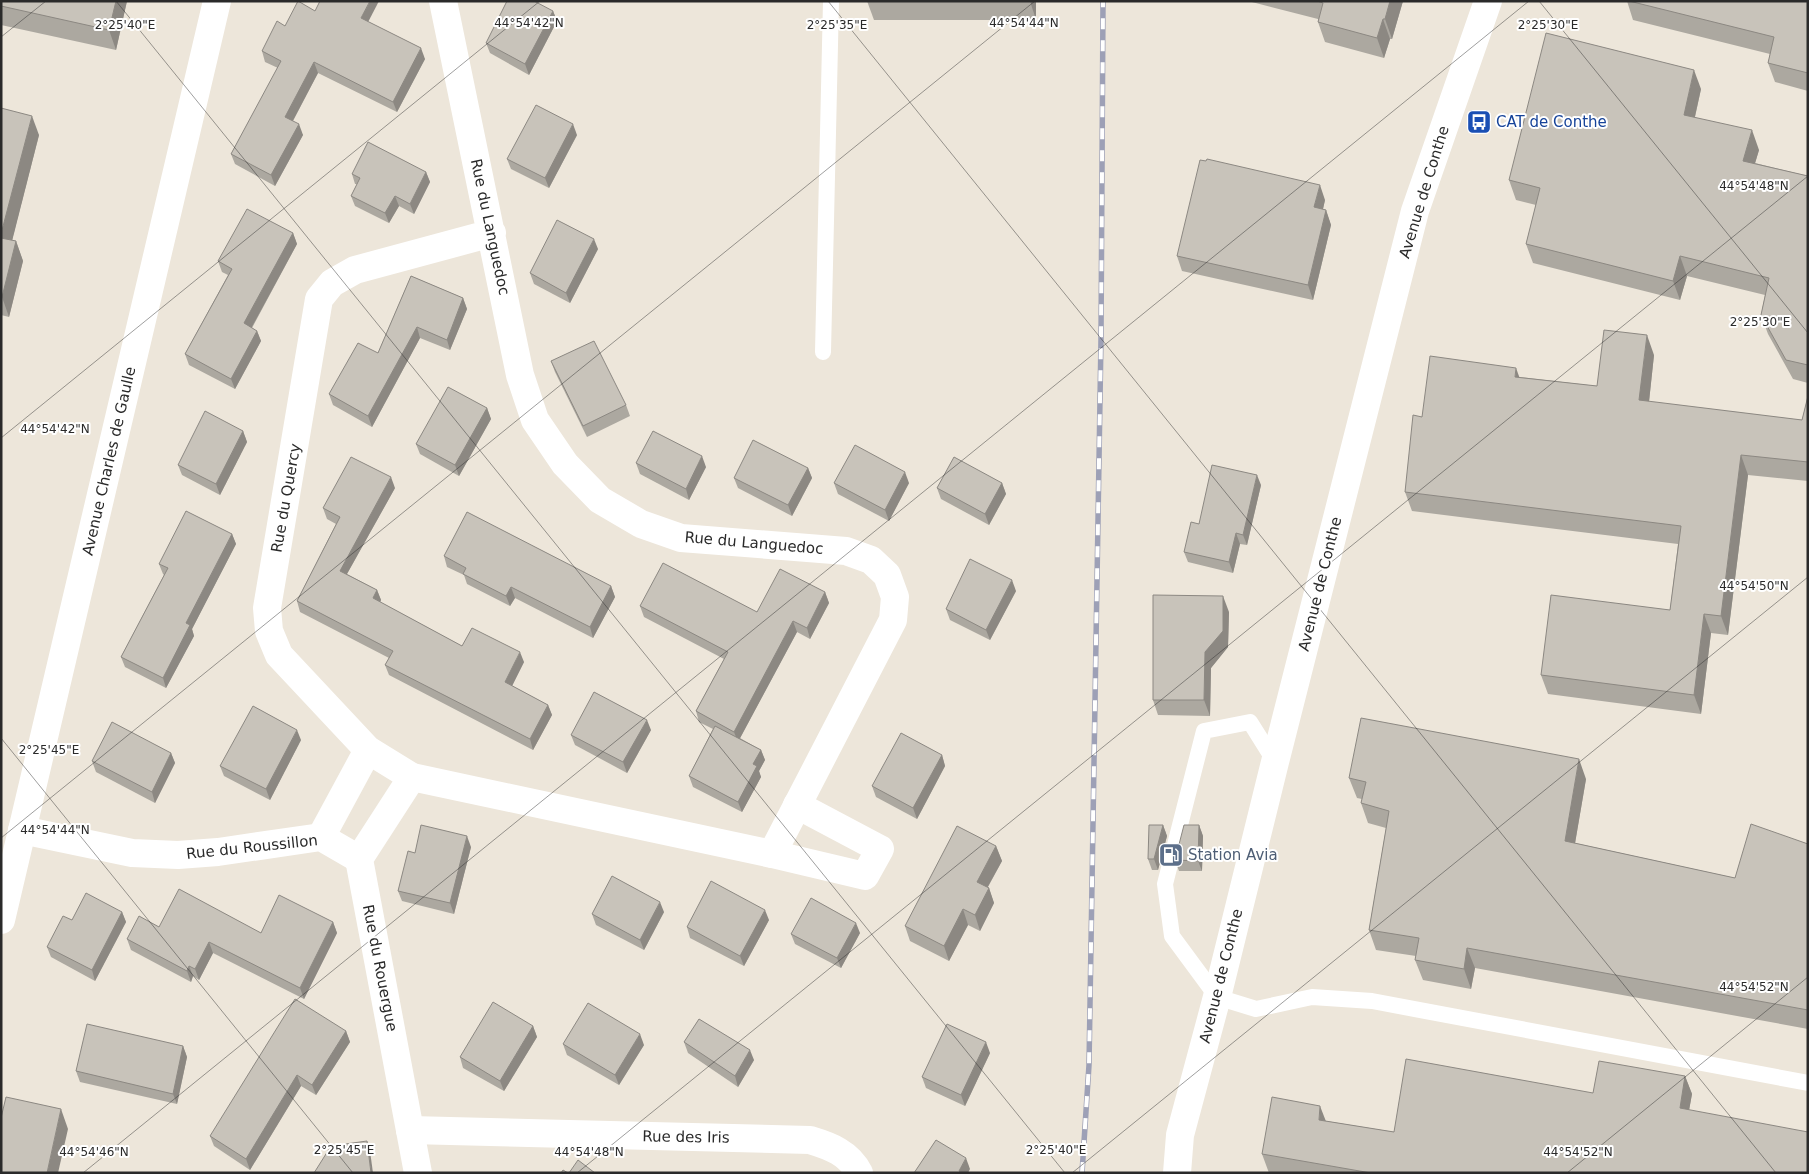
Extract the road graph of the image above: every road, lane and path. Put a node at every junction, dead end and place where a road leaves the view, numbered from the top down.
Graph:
1 (217, 1) edge
2 (443, 1) edge
3 (831, 1) edge
4 (1488, 1) edge
5 (492, 233) junction
6 (823, 352) dead end
7 (368, 750) junction
8 (1275, 762) junction
9 (412, 777) junction
10 (797, 805) junction
11 (22, 830) junction
12 (321, 837) junction
13 (772, 854) junction
14 (359, 859) junction
15 (1, 920) edge
16 (1217, 997) junction
17 (1808, 1082) edge
18 (410, 1130) junction
19 (418, 1173) edge
20 (859, 1173) edge
21 (1178, 1173) edge

1 - 11 street, Avenue Charles de Gaulle
2 - 5 street, Rue du Languedoc
3 - 6 lane
4 - 8 street, Avenue de Conthe
5 - 7 street, Rue du Quercy
5 - 10 street, Rue du Languedoc
7 - 9 street
7 - 12 street
8 - 16 street, Avenue de Conthe
8 - 16 lane
9 - 13 street
9 - 14 street
10 - 13 street, Rue du Languedoc
10 - 13 street
11 - 12 street, Rue du Roussillon
11 - 15 street, Avenue Charles de Gaulle
12 - 14 street, Rue du Roussillon
14 - 18 street, Rue du Rouergue
16 - 17 lane
16 - 21 street, Avenue de Conthe
18 - 19 street, Rue du Rouergue
18 - 20 street, Rue des Iris

